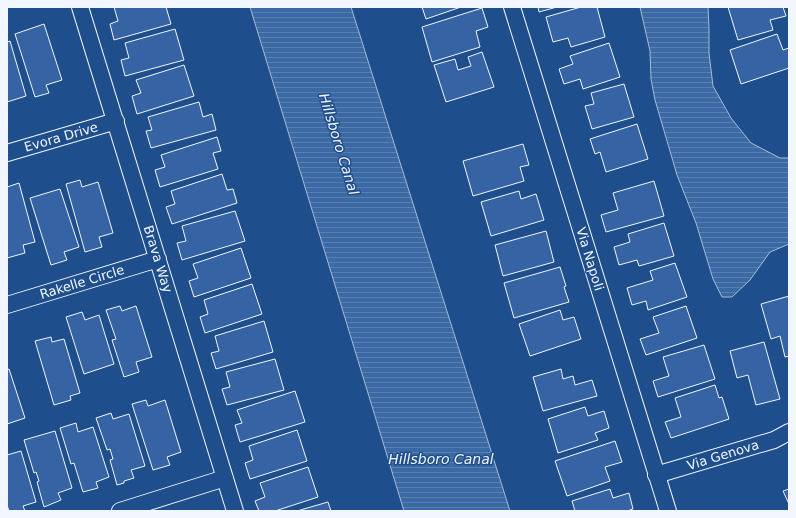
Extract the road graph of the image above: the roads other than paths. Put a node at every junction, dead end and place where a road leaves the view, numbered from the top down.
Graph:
1 (80, 7) edge
2 (512, 7) edge
3 (116, 121) junction
4 (7, 153) edge
5 (158, 259) junction
6 (7, 305) edge
7 (789, 432) edge
8 (656, 475) junction
9 (225, 478) junction
10 (120, 511) edge
11 (235, 511) edge
12 (668, 511) edge

1 - 3 street, Brava Way
2 - 8 street, Via Napoli
3 - 4 street, Evora Drive
3 - 5 street, Brava Way
5 - 6 street, Rakelle Circle
5 - 9 street, Brava Way
7 - 8 street, Via Genova
8 - 12 street, Via Napoli
9 - 10 street
9 - 11 street, Brava Way

